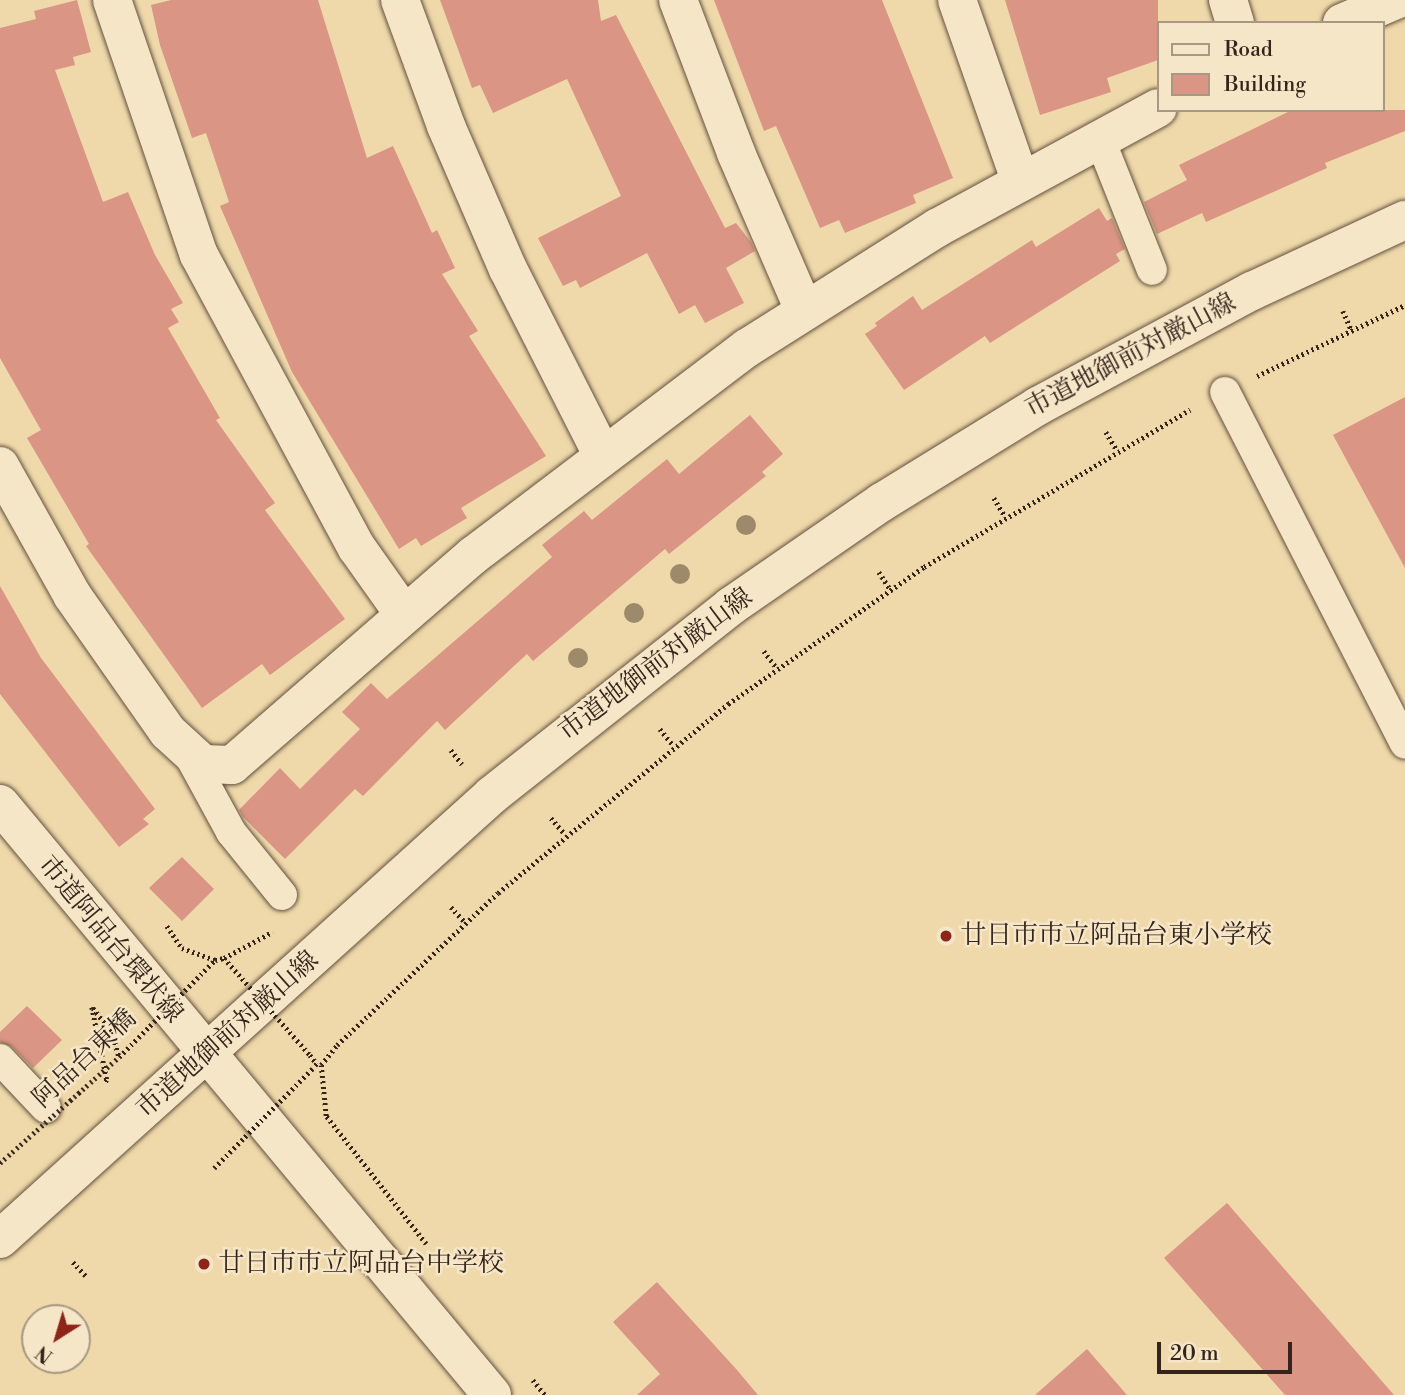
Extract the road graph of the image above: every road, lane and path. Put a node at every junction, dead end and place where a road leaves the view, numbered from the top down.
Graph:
1 (112, 0) edge
2 (400, 0) edge
3 (678, 0) edge
4 (957, 0) edge
5 (1228, 0) edge
6 (1396, 0) edge
7 (1235, 21) edge
8 (1347, 21) edge
9 (1156, 109) edge
10 (1099, 137) junction
11 (1020, 180) junction
12 (1405, 220) edge
13 (1152, 270) dead end
14 (1405, 305) edge
15 (804, 310) junction
16 (1342, 310) dead end
17 (1352, 329) junction
18 (1225, 392) junction
19 (1106, 432) dead end
20 (1117, 450) junction
21 (602, 454) junction
22 (0, 466) edge
23 (994, 498) dead end
24 (1005, 516) junction
25 (879, 572) dead end
26 (890, 589) junction
27 (402, 613) junction
28 (764, 651) dead end
29 (776, 668) junction
30 (660, 729) dead end
31 (1405, 744) edge
32 (674, 746) junction
33 (451, 750) dead end
34 (188, 753) junction
35 (464, 766) dead end
36 (0, 804) edge
37 (551, 818) dead end
38 (565, 834) junction
39 (282, 895) dead end
40 (451, 907) dead end
41 (465, 922) junction
42 (167, 926) dead end
43 (215, 960) junction
44 (207, 1055) junction
45 (119, 1057) junction
46 (0, 1059) edge
47 (317, 1066) junction
48 (107, 1080) dead end
49 (46, 1108) dead end
50 (0, 1163) edge
51 (214, 1168) dead end
52 (0, 1240) edge
53 (435, 1255) dead end
54 (74, 1262) dead end
55 (87, 1277) dead end
56 (528, 1374) dead end
57 (492, 1395) edge
58 (545, 1395) edge

1 - 27 street
2 - 21 street
3 - 15 street
4 - 11 street
5 - 7 street
6 - 8 street
9 - 10 street
10 - 11 street
10 - 13 street
11 - 15 street
12 - 44 street, 市道地御前対厳山線
14 - 17 path
15 - 21 street
16 - 17 path
17 - 18 path
18 - 20 path
18 - 31 street
19 - 20 path
20 - 24 path
21 - 27 street
22 - 34 street
23 - 24 path
24 - 26 path
25 - 26 path
26 - 29 path
27 - 34 street
28 - 29 path
29 - 32 path
30 - 32 path
32 - 38 path
33 - 35 path
34 - 39 street
36 - 44 street, 市道阿品台環状線
37 - 38 path
38 - 41 path
40 - 41 path
41 - 47 path
42 - 43 path
43 - 45 path, 阿品台東橋, bridge
43 - 47 path, bridge
44 - 52 street, 市道地御前対厳山線
44 - 57 street, 市道阿品台環状線
45 - 48 path
45 - 50 path, 阿品台東橋, bridge
46 - 49 street
47 - 51 path, bridge
47 - 53 path
54 - 55 path
56 - 58 path

